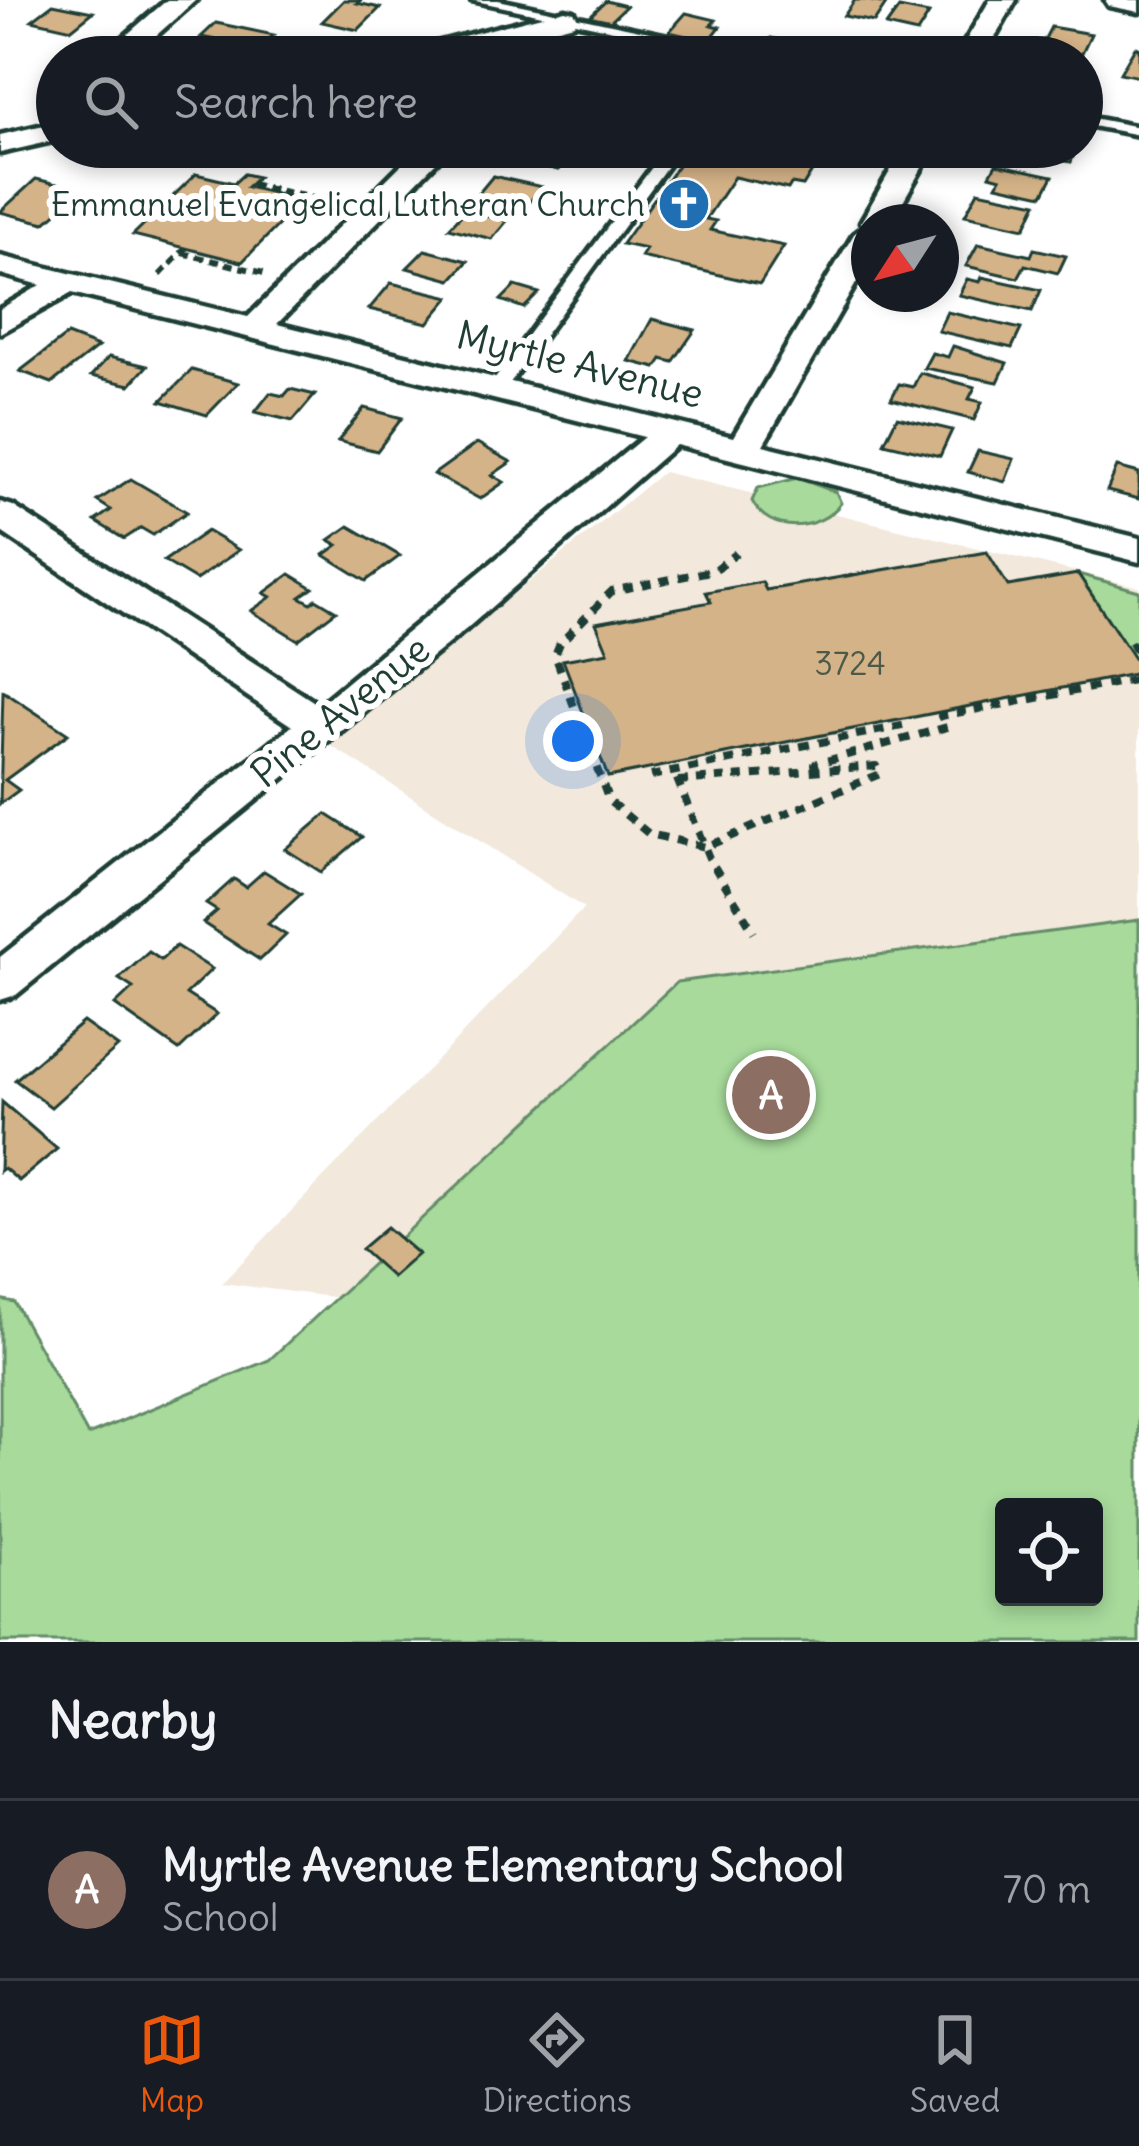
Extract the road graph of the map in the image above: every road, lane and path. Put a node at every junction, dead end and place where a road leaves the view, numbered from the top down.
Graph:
1 (183, 0) edge
2 (478, 0) edge
3 (1004, 0) edge
4 (1118, 0) edge
5 (1139, 4) edge
6 (572, 9) edge
7 (140, 36) edge
8 (484, 36) edge
9 (546, 36) edge
10 (671, 36) edge
11 (983, 36) edge
12 (1103, 124) edge
13 (1139, 131) edge
14 (36, 136) edge
15 (0, 144) edge
16 (415, 168) edge
17 (659, 168) edge
18 (907, 168) edge
19 (251, 184) dead end
20 (886, 204) edge
21 (371, 212) junction
22 (0, 265) edge
23 (851, 265) edge
24 (300, 282) junction
25 (66, 283) junction
26 (150, 284) dead end
27 (0, 323) edge
28 (256, 327) junction
29 (498, 387) junction
30 (672, 431) junction
31 (743, 449) junction
32 (0, 514) edge
33 (1139, 550) edge
34 (736, 553) dead end
35 (1131, 642) dead end
36 (1139, 655) edge
37 (1139, 679) edge
38 (908, 725) dead end
39 (321, 726) junction
40 (817, 770) junction
41 (651, 776) dead end
42 (676, 776) junction
43 (704, 847) junction
44 (754, 932) dead end
45 (0, 982) edge

1 - 7 street
2 - 6 lane
3 - 11 street
4 - 5 street
6 - 8 street
6 - 9 street
6 - 10 lane
12 - 13 lane
14 - 15 street
16 - 21 street
17 - 29 lane
18 - 20 street
19 - 21 path
21 - 24 street
22 - 25 street, Myrtle Avenue
23 - 31 street
24 - 26 path
24 - 28 street
25 - 27 street
25 - 28 street, Myrtle Avenue
28 - 29 street, Myrtle Avenue
29 - 30 street, Myrtle Avenue
30 - 31 street, Myrtle Avenue
30 - 39 street, Pine Avenue
31 - 33 street, Myrtle Avenue
32 - 39 street
34 - 43 path
35 - 36 path
37 - 40 path
38 - 42 path
39 - 45 street, Pine Avenue
40 - 42 path
40 - 43 path
41 - 42 path
42 - 43 path
43 - 44 path

